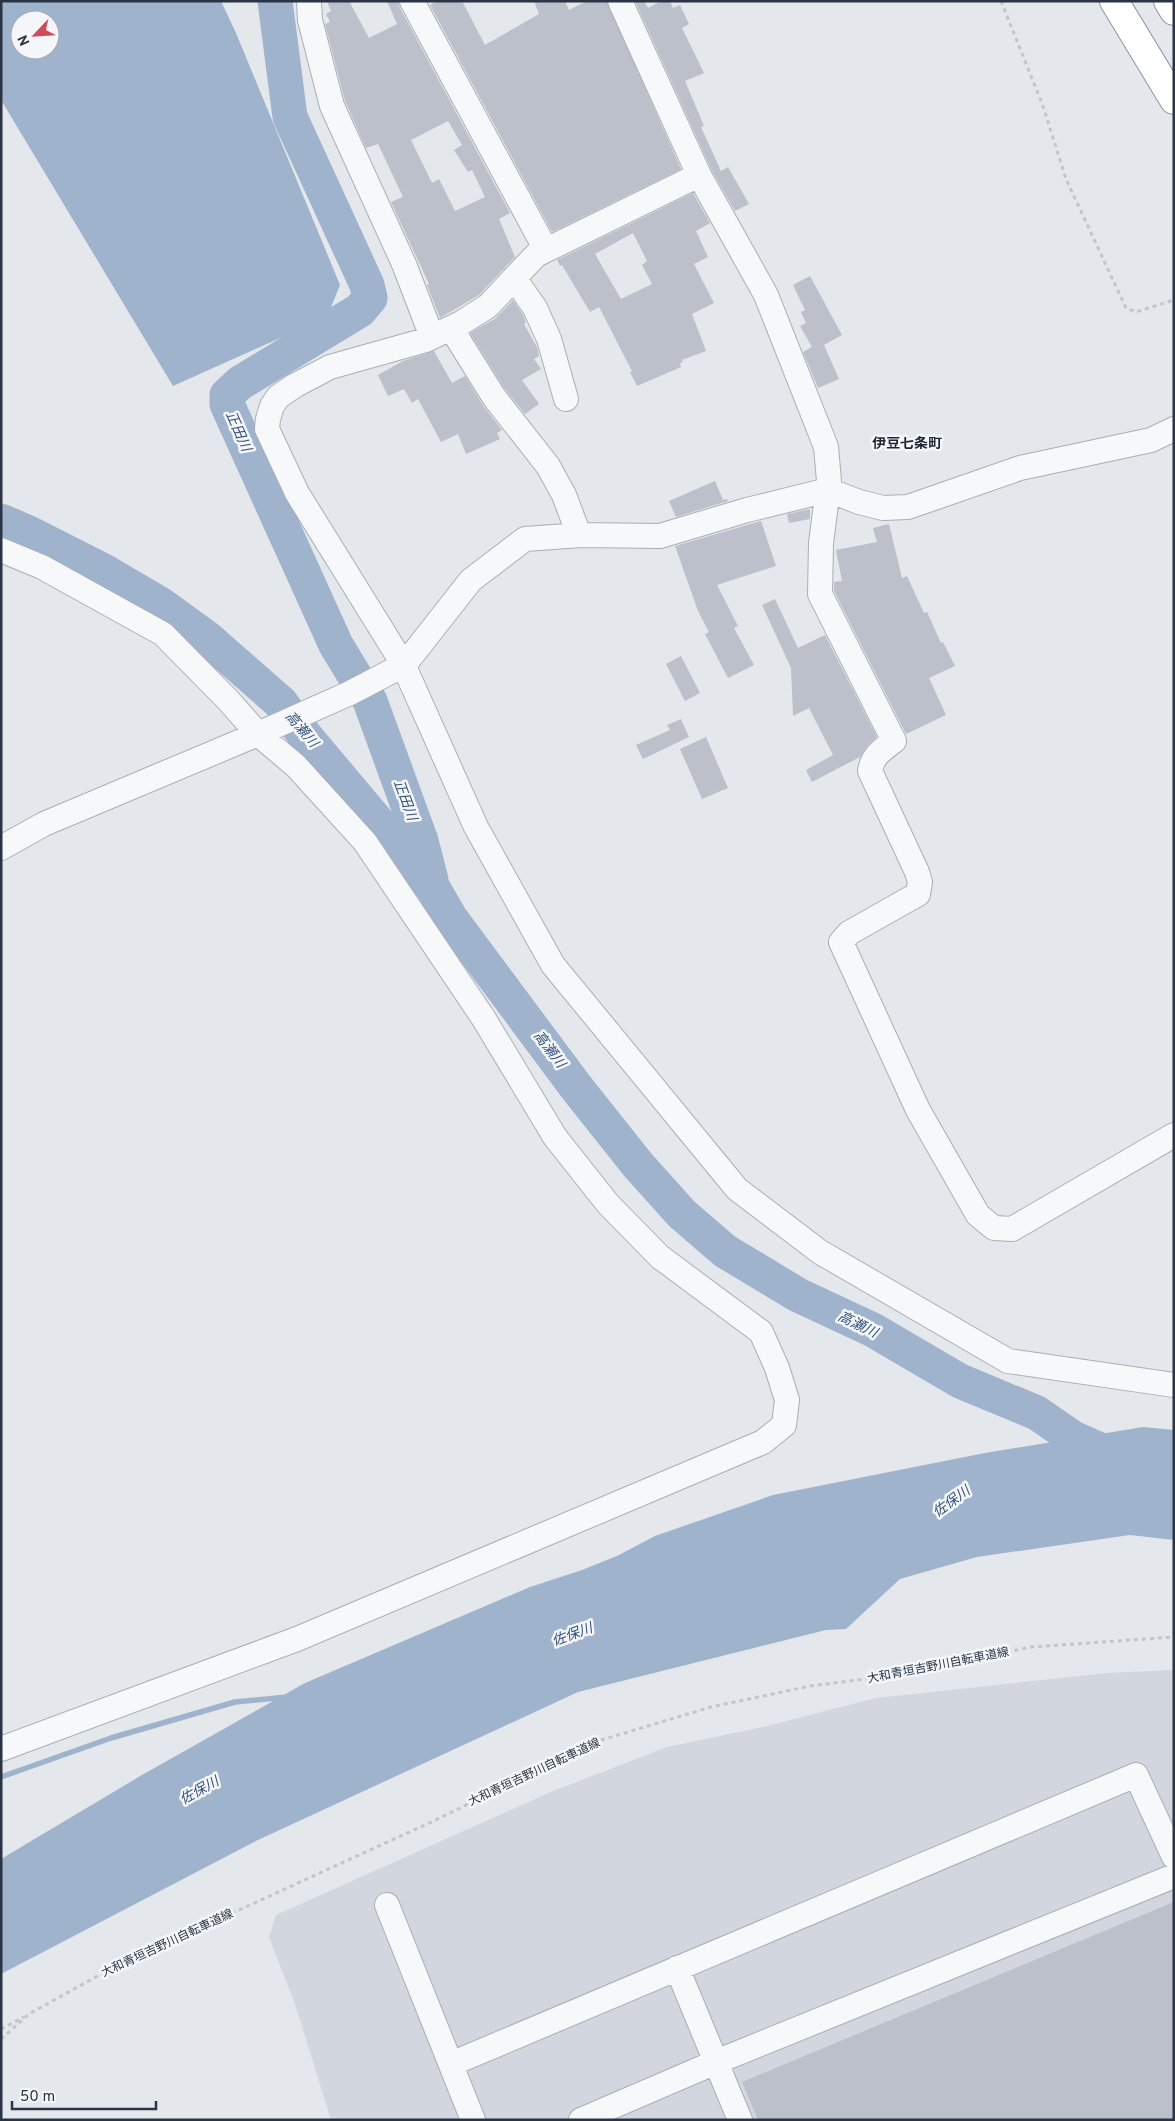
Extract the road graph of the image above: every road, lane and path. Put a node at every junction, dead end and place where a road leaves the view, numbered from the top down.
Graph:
1 (309, 1) edge
2 (412, 1) edge
3 (620, 1) edge
4 (1001, 1) edge
5 (1114, 1) edge
6 (1169, 1) edge
7 (1174, 10) edge
8 (1174, 100) edge
9 (699, 175) junction
10 (546, 250) junction
11 (514, 278) junction
12 (1174, 300) edge
13 (442, 333) junction
14 (566, 399) dead end
15 (1174, 430) edge
16 (828, 490) junction
17 (578, 535) junction
18 (1, 550) edge
19 (403, 664) junction
20 (261, 732) junction
21 (1, 848) edge
22 (1174, 1135) edge
23 (1174, 1385) edge
24 (1174, 1637) edge
25 (1, 1749) edge
26 (1174, 1857) edge
27 (1174, 1876) edge
28 (387, 1905) dead end
29 (676, 1968) junction
30 (29, 2014) junction
31 (1, 2030) edge
32 (1, 2039) edge
33 (716, 2062) junction
34 (451, 2064) junction
35 (473, 2120) edge
36 (580, 2120) edge
37 (740, 2120) edge

1 - 13 street
2 - 10 street
3 - 9 street
4 - 12 path
5 - 8 highway
6 - 7 highway
9 - 10 street
9 - 16 street
10 - 11 street
11 - 13 street
11 - 14 street
13 - 17 street
13 - 19 street
15 - 16 street
16 - 17 street
16 - 22 street
17 - 19 street
18 - 20 street
19 - 20 street
19 - 23 street
20 - 21 street
20 - 25 street
24 - 30 path, 大和青垣吉野川自転車道線
26 - 29 street
27 - 33 street
28 - 34 street
29 - 33 street
29 - 34 street
30 - 31 path
30 - 32 path, 大和青垣吉野川自転車道線
33 - 36 street
33 - 37 street
34 - 35 street

